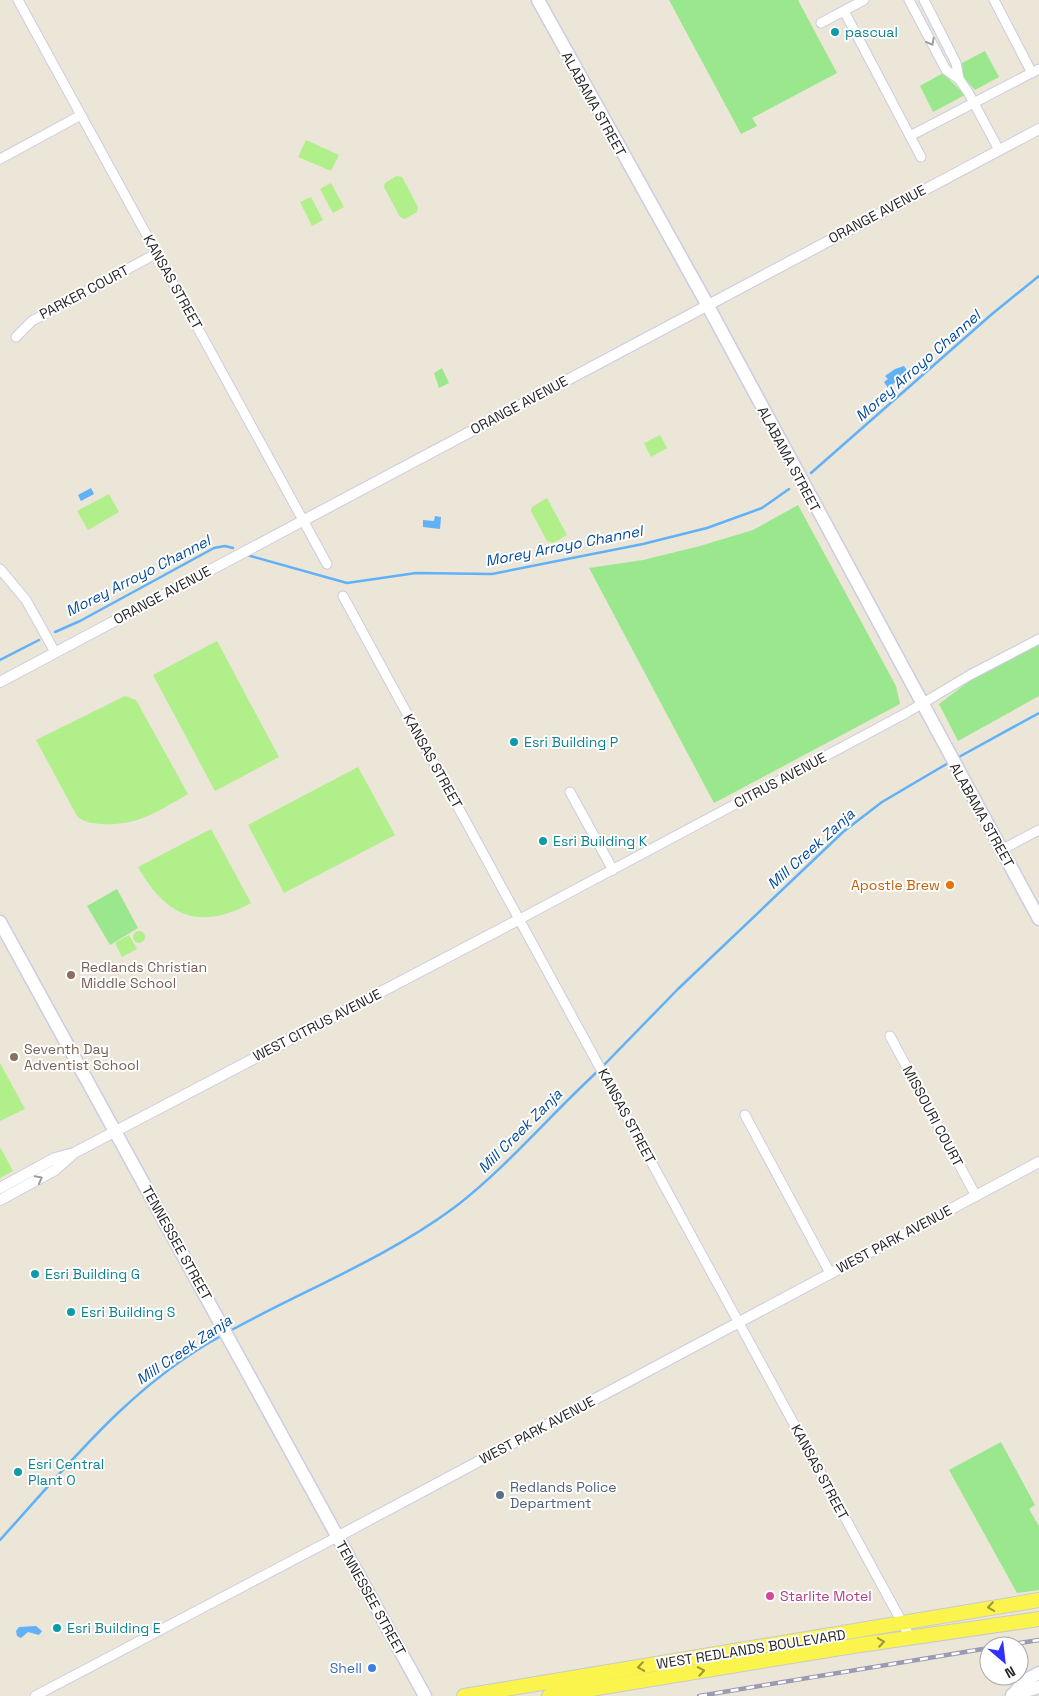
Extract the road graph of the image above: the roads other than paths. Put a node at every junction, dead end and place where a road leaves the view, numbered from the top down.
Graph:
1 (18, 0) edge
2 (538, 0) edge
3 (864, 0) edge
4 (909, 0) edge
5 (924, 0) edge
6 (994, 0) edge
7 (844, 11) junction
8 (821, 23) dead end
9 (1035, 71) edge
10 (959, 79) junction
11 (974, 103) junction
12 (81, 115) junction
13 (1039, 128) edge
14 (910, 136) junction
15 (999, 150) junction
16 (921, 157) dead end
17 (0, 159) edge
18 (157, 253) junction
19 (707, 306) junction
20 (16, 337) dead end
21 (303, 520) junction
22 (327, 564) dead end
23 (0, 569) edge
24 (343, 596) dead end
25 (1039, 639) edge
26 (55, 652) junction
27 (0, 682) edge
28 (922, 704) junction
29 (570, 792) dead end
30 (1039, 830) edge
31 (1001, 850) junction
32 (613, 870) junction
33 (520, 919) junction
34 (1039, 919) edge
35 (0, 922) edge
36 (890, 1036) dead end
37 (745, 1115) dead end
38 (115, 1131) junction
39 (74, 1153) junction
40 (1039, 1162) edge
41 (0, 1188) edge
42 (976, 1196) junction
43 (0, 1200) edge
44 (830, 1273) junction
45 (738, 1322) junction
46 (337, 1537) junction
47 (1039, 1600) edge
48 (1039, 1619) edge
49 (903, 1624) junction
50 (910, 1637) junction
51 (1039, 1673) edge
52 (1039, 1687) edge
53 (1012, 1695) edge
54 (35, 1696) edge
55 (424, 1696) edge
56 (464, 1696) edge
57 (550, 1696) edge

1 - 12 street, KANSAS STREET
2 - 19 main road, ALABAMA STREET
3 - 7 street
4 -> 10 street
5 - 10 street
6 - 9 street
7 - 8 street
7 - 14 street
9 - 11 street
10 - 11 street
11 - 14 street
11 - 15 street
12 - 17 street
12 - 18 street, KANSAS STREET
13 - 15 street, ORANGE AVENUE
14 - 16 street
15 - 19 street, ORANGE AVENUE
18 - 20 street, PARKER COURT
18 - 21 street, KANSAS STREET
19 - 21 street, ORANGE AVENUE
19 - 28 main road, ALABAMA STREET
21 - 22 street, KANSAS STREET
21 - 26 street, ORANGE AVENUE
23 - 26 street
24 - 33 street, KANSAS STREET
25 - 28 street, CITRUS AVENUE
26 - 27 street, ORANGE AVENUE
28 - 31 main road, ALABAMA STREET
28 - 32 street, CITRUS AVENUE
29 - 32 street
30 - 31 street
31 - 34 main road, ALABAMA STREET
32 - 33 street, CITRUS AVENUE
33 - 38 street, WEST CITRUS AVENUE
33 - 45 street, KANSAS STREET
35 - 38 main road, TENNESSEE STREET
36 - 42 street, MISSOURI COURT
37 - 44 street
38 - 39 street, WEST CITRUS AVENUE
38 - 46 main road, TENNESSEE STREET
39 - 41 street
43 -> 39 street
40 - 42 street, WEST PARK AVENUE
42 - 44 street, WEST PARK AVENUE
44 - 45 street, WEST PARK AVENUE
45 - 46 street, WEST PARK AVENUE
45 - 49 street, KANSAS STREET
46 - 54 street, WEST PARK AVENUE
46 - 55 main road, TENNESSEE STREET
47 -> 49 main road, WEST REDLANDS BOULEVARD
48 - 50 main road, WEST REDLANDS BOULEVARD
49 - 50 street, KANSAS STREET
49 -> 56 main road, WEST REDLANDS BOULEVARD
57 -> 50 main road, WEST REDLANDS BOULEVARD
51 - 53 main road
52 - 53 main road

